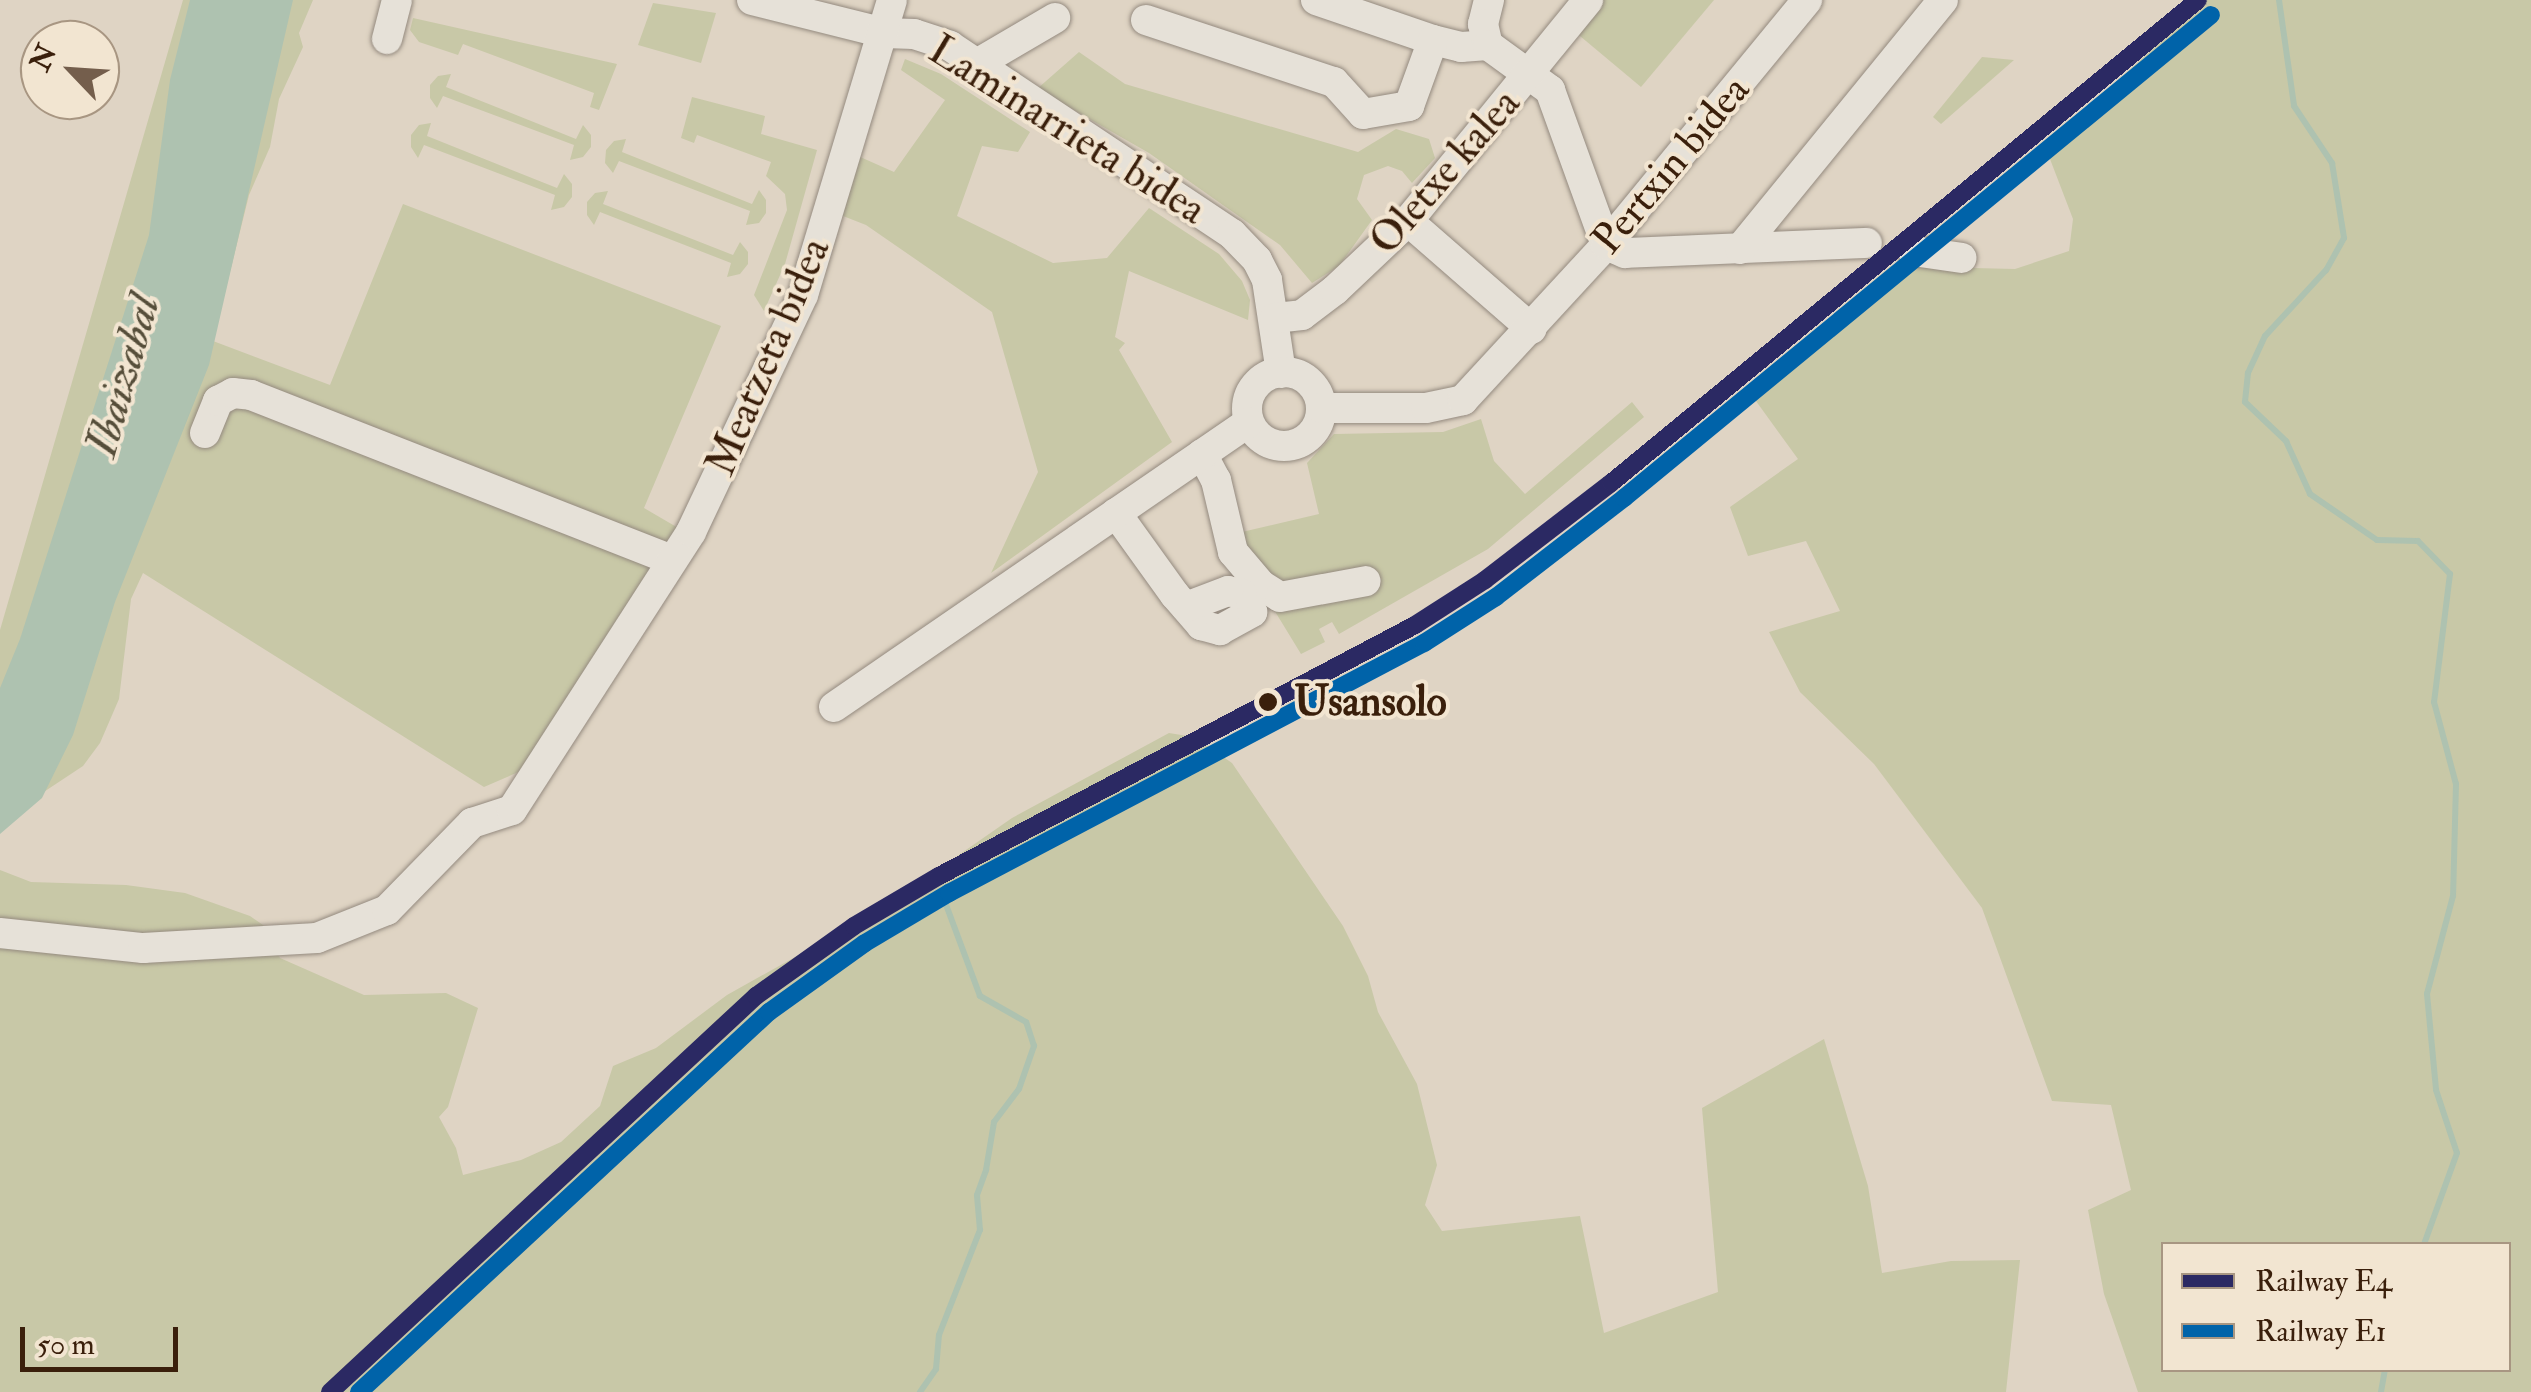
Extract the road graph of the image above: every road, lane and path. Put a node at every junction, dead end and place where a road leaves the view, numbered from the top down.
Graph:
1 (397, 0) edge
2 (752, 0) edge
3 (892, 0) edge
4 (1316, 0) edge
5 (1489, 0) edge
6 (1588, 0) edge
7 (1807, 0) edge
8 (1943, 0) edge
9 (1056, 18) dead end
10 (1146, 20) dead end
11 (884, 33) junction
12 (387, 39) dead end
13 (1433, 40) junction
14 (1488, 45) junction
15 (975, 64) junction
16 (1531, 73) junction
17 (1408, 220) junction
18 (1867, 243) dead end
19 (1615, 249) junction
20 (1740, 249) junction
21 (1912, 252) dead end
22 (1962, 258) dead end
23 (1275, 318) junction
24 (1532, 329) junction
25 (1281, 372) junction
26 (1320, 408) junction
27 (1249, 422) junction
28 (205, 433) dead end
29 (1202, 454) junction
30 (1116, 513) junction
31 (672, 560) junction
32 (1366, 581) dead end
33 (1186, 607) dead end
34 (834, 707) dead end
35 (0, 934) edge

1 - 12 street
2 - 11 street, Laminarrieta bidea
3 - 11 street, Meatzeta bidea
4 - 13 street
5 - 14 street, Oletxe kalea
6 - 16 street
7 - 19 street, Pertxin bidea
8 - 20 street
9 - 15 street
10 - 13 street
11 - 15 street, Laminarrieta bidea
11 - 31 street, Meatzeta bidea
13 - 14 street
14 - 16 street, Oletxe kalea
15 - 23 street, Laminarrieta bidea
16 - 17 street, Oletxe kalea
16 - 19 street
17 - 23 street, Oletxe kalea
17 - 24 street
18 - 20 street
19 - 20 street
19 - 24 street, Pertxin bidea
21 - 22 street
23 - 25 street, Laminarrieta bidea
24 - 26 street, Pertxin bidea
25 - 26 street
25 - 27 street
26 - 27 street
27 - 29 street
28 - 31 street
29 - 30 street
29 - 32 street
30 - 33 street
30 - 34 street
31 - 35 street, Meatzeta bidea

